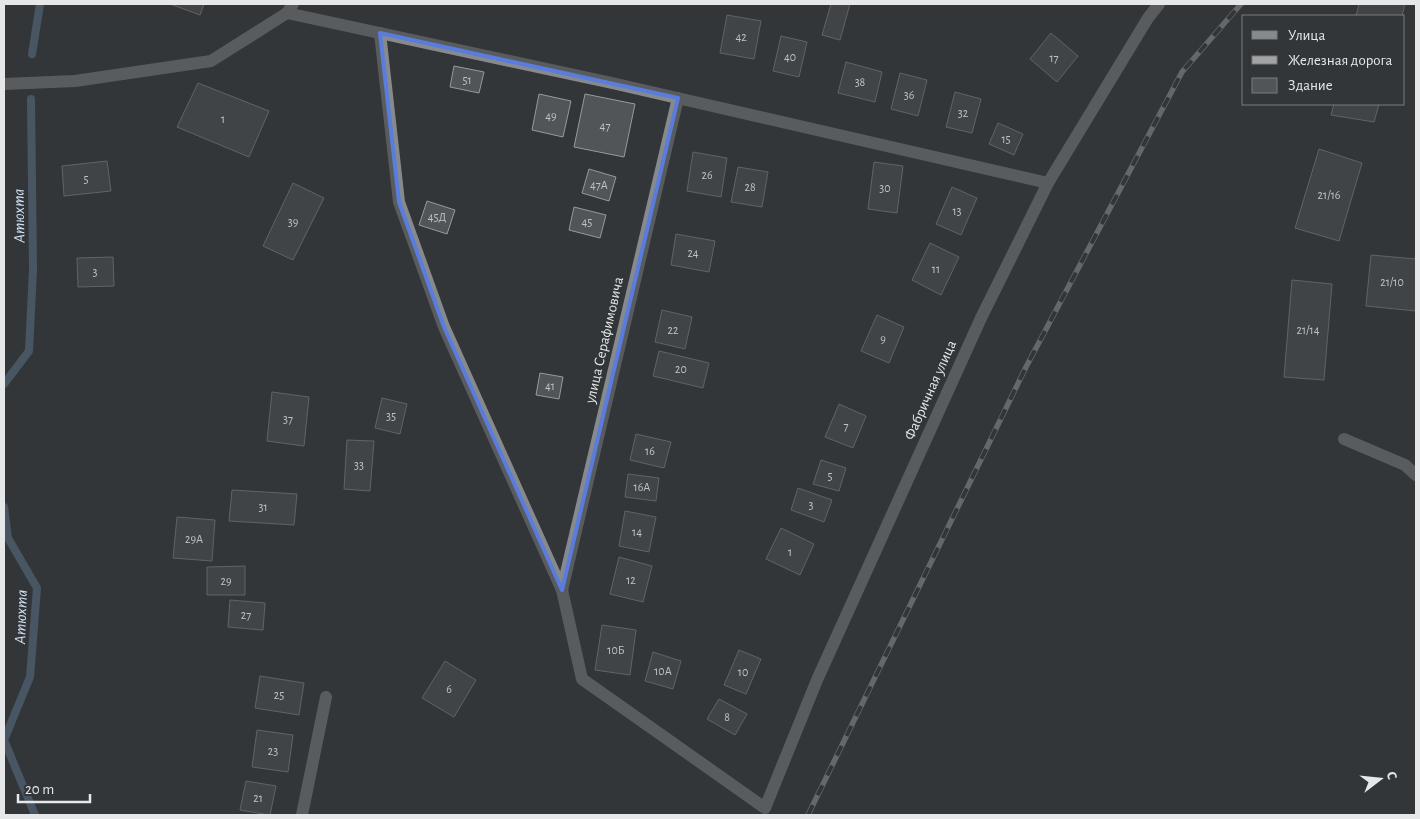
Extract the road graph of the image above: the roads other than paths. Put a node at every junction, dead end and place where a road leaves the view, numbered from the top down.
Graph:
1 (1159, 4) edge
2 (290, 8) edge
3 (380, 33) junction
4 (4, 84) edge
5 (678, 98) junction
6 (1048, 183) junction
7 (1344, 439) dead end
8 (1416, 475) edge
9 (562, 590) junction
10 (326, 697) dead end
11 (302, 815) edge

1 - 6 street, Фабричная улица
2 - 3 street
2 - 4 street
3 - 5 street
3 - 9 street
5 - 6 street
5 - 9 street, улица Серафимовича
6 - 9 street, Фабричная улица
7 - 8 street
10 - 11 street

